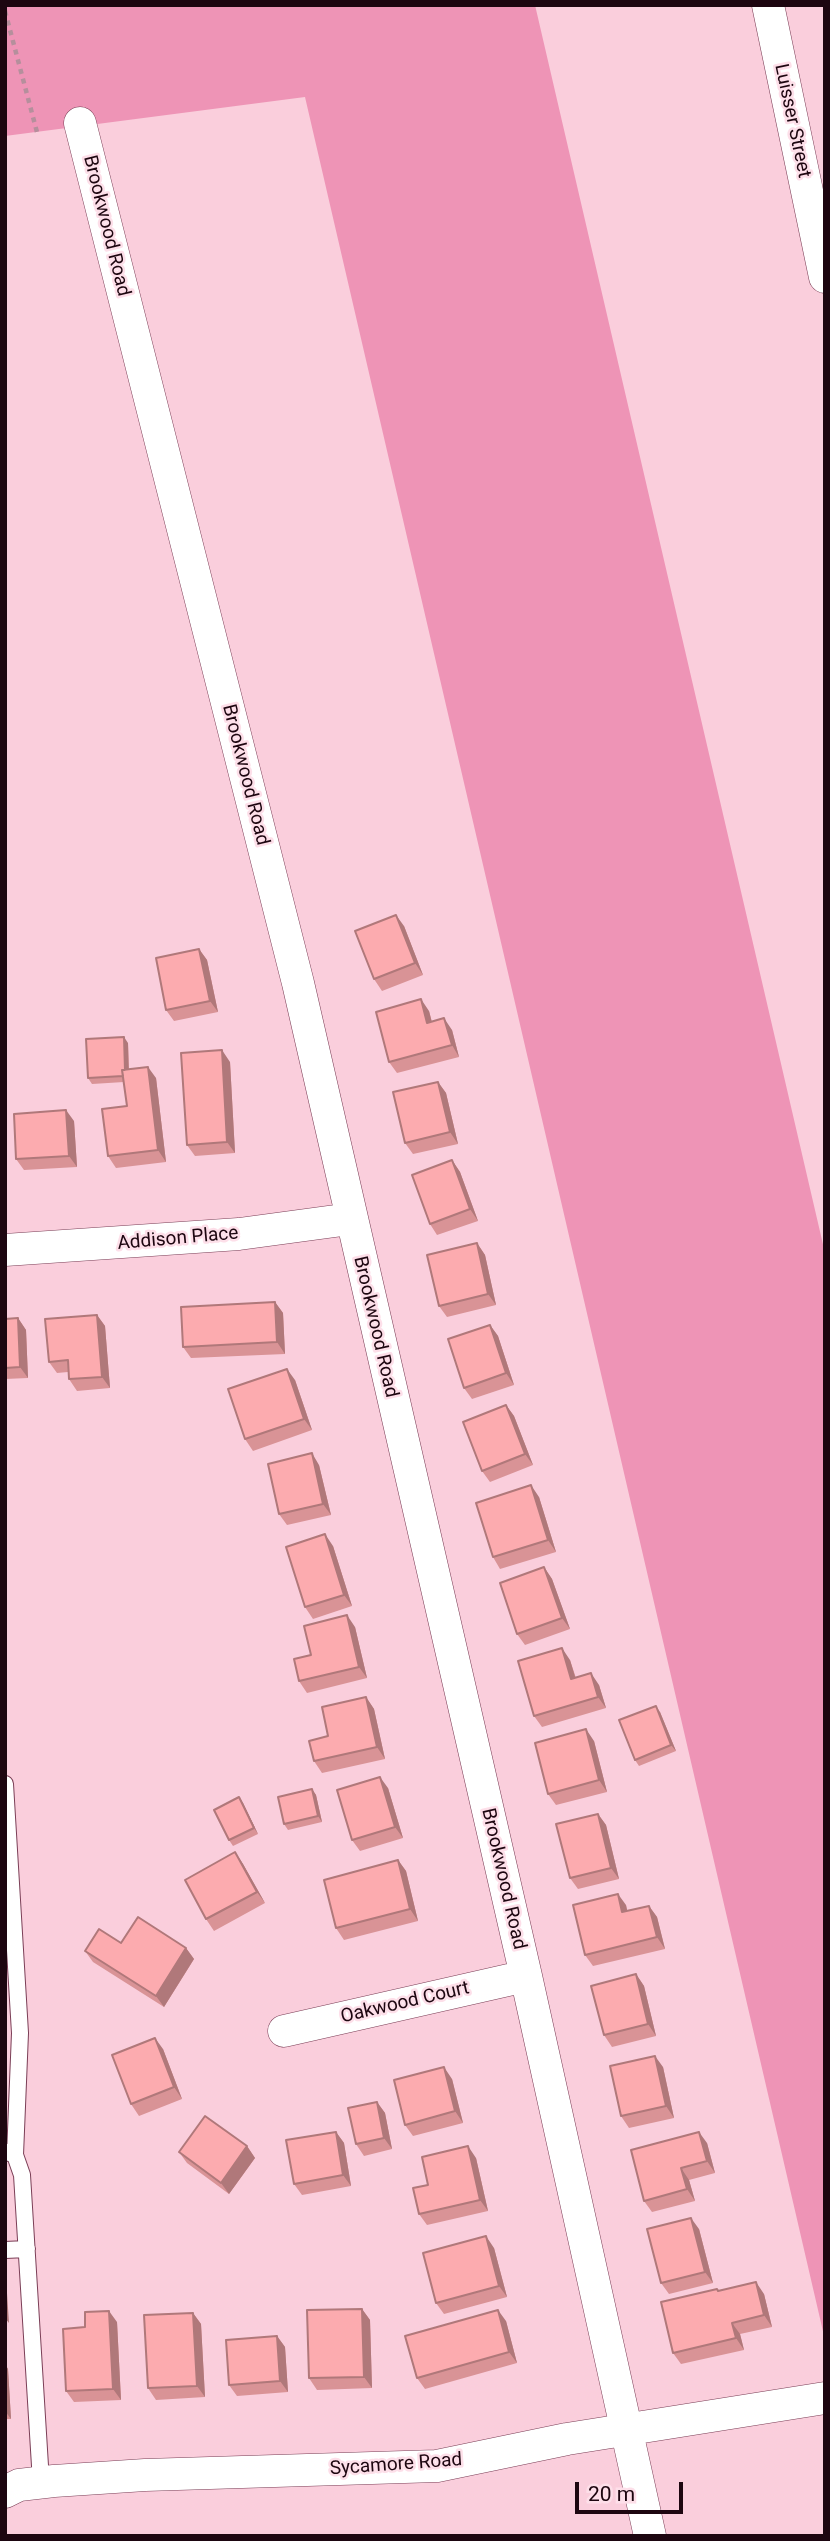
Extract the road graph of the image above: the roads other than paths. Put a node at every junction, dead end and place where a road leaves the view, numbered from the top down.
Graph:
1 (768, 5) edge
2 (80, 123) dead end
3 (825, 277) edge
4 (350, 1219) junction
5 (5, 1250) edge
6 (5, 1784) edge
7 (526, 1976) junction
8 (284, 2031) dead end
9 (10, 2153) edge
10 (27, 2249) junction
11 (5, 2250) edge
12 (825, 2398) edge
13 (627, 2430) junction
14 (41, 2483) junction
15 (5, 2492) edge
16 (650, 2536) edge

1 - 3 street, Luisser Street
2 - 4 street, Brookwood Road
4 - 5 street, Addison Place
4 - 7 street, Brookwood Road
6 - 9 lane
7 - 8 street, Oakwood Court
7 - 13 street, Brookwood Road
9 - 10 lane
10 - 11 lane
10 - 14 lane
12 - 13 street, Sycamore Road
13 - 14 street, Sycamore Road
13 - 16 street, Brookwood Road
14 - 15 street, Sycamore Road

